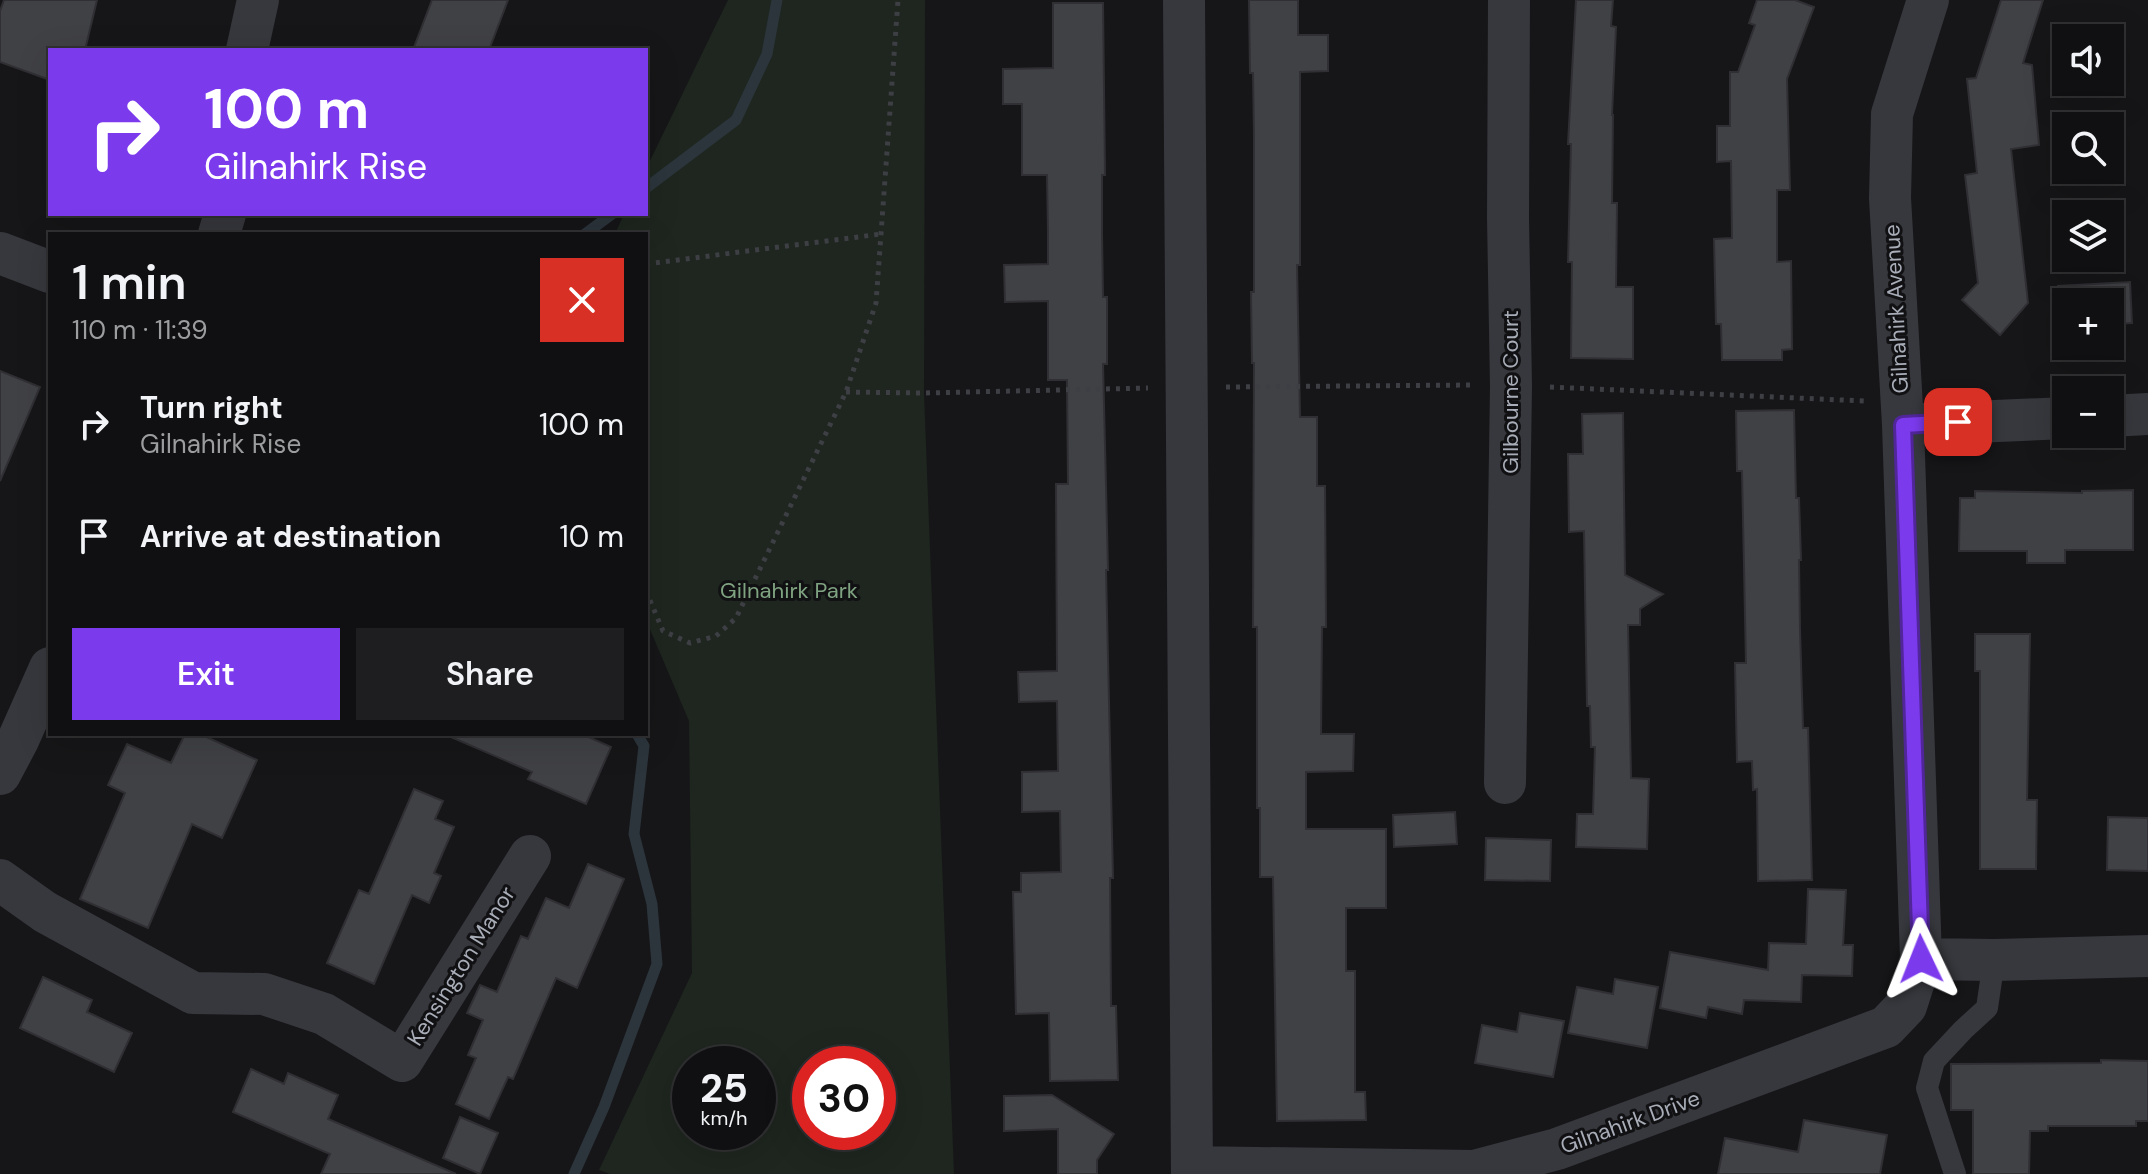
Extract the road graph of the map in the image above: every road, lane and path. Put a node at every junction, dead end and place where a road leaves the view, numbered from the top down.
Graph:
1 (258, 0) edge
2 (898, 0) edge
3 (1184, 0) edge
4 (1509, 0) edge
5 (1928, 0) edge
6 (247, 48) edge
7 (881, 234) junction
8 (0, 253) edge
9 (648, 264) edge
10 (48, 271) edge
11 (1435, 385) dead end
12 (1511, 386) junction
13 (1187, 387) junction
14 (846, 392) junction
15 (2148, 414) edge
16 (2124, 415) edge
17 (2052, 419) edge
18 (1903, 425) junction
19 (648, 596) edge
20 (48, 672) edge
21 (0, 774) edge
22 (1505, 783) dead end
23 (530, 856) dead end
24 (0, 880) edge
25 (2148, 956) edge
26 (1921, 959) junction
27 (1994, 960) junction
28 (1906, 1006) joint
29 (1192, 1170) edge
30 (1955, 1174) edge

1 - 6 street
2 - 7 path
3 - 13 street
4 - 12 street, Gilbourne Court
5 - 18 street, Gilnahirk Avenue
7 - 9 path
7 - 14 path
8 - 10 street
11 - 13 path
12 - 18 path
12 - 22 street, Gilbourne Court
13 - 14 path
13 - 29 street
14 - 19 path
15 - 16 street
17 - 18 street
18 - 26 street, Gilnahirk Avenue
20 - 21 street
23 - 24 street, Kensington Manor
25 - 27 street
26 - 27 street
26 - 28 street, Gilnahirk Avenue
27 - 30 lane
28 - 29 street, Gilnahirk Drive

